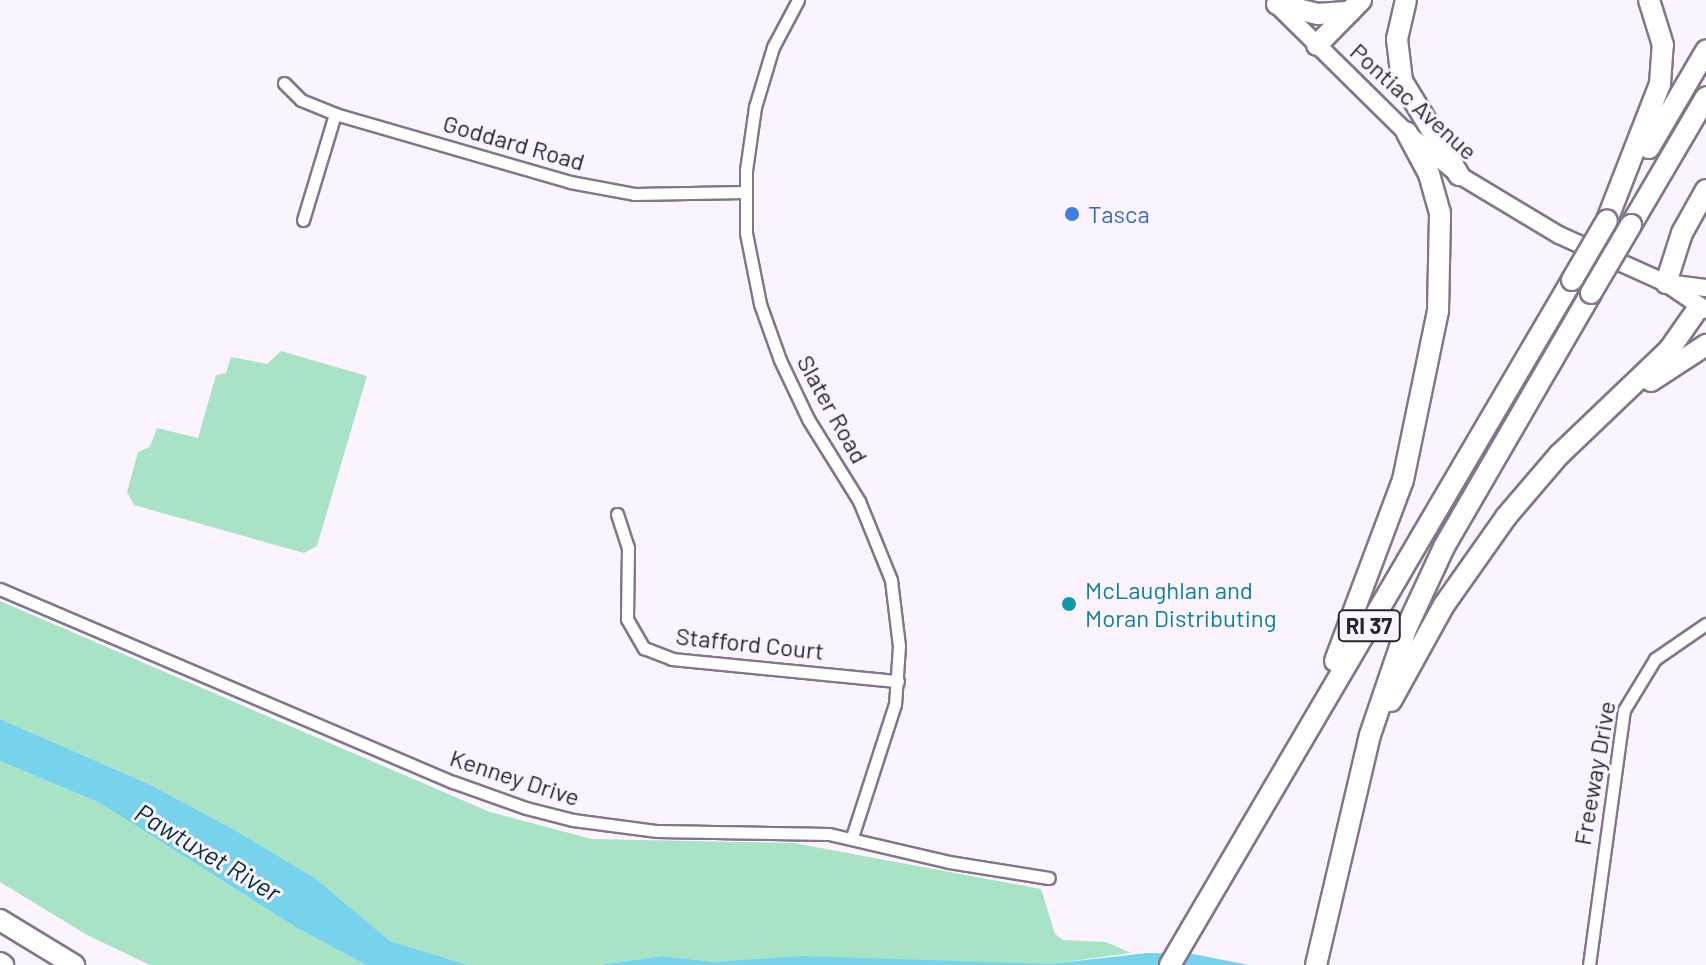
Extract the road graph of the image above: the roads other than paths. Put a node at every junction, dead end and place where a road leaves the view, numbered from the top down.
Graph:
1 (798, 0) edge
2 (1406, 0) edge
3 (1649, 0) edge
4 (1275, 2) edge
5 (1355, 6) edge
6 (1317, 45) junction
7 (1706, 51) edge
8 (284, 83) dead end
9 (1706, 97) edge
10 (335, 114) junction
11 (1407, 133) junction
12 (1459, 175) junction
13 (1706, 190) edge
14 (745, 192) junction
15 (303, 220) dead end
16 (1607, 220) junction
17 (1666, 283) junction
18 (1704, 300) edge
19 (1706, 345) edge
20 (1598, 417) junction
21 (617, 514) dead end
22 (0, 589) edge
23 (1706, 624) edge
24 (898, 681) junction
25 (1364, 759) junction
26 (1251, 827) junction
27 (852, 837) junction
28 (1049, 878) dead end
29 (0, 920) edge
30 (1318, 958) edge
31 (74, 965) edge
32 (1170, 965) edge
33 (1589, 965) edge

1 - 14 street, Slater Road
2 - 12 highway
3 - 16 highway
4 - 5 highway
4 - 6 main road, Pontiac Avenue
5 - 6 highway
6 - 11 main road, Pontiac Avenue
7 - 16 highway, RI 37
8 - 10 street, Goddard Road
9 - 25 highway, RI 37, bridge
10 - 14 street, Goddard Road
10 - 15 street
11 - 12 main road, Pontiac Avenue
11 - 26 highway
12 - 17 main road, Pontiac Avenue
13 - 17 highway
14 - 24 street, Slater Road
16 - 26 highway, RI 37, bridge
17 - 18 main road, Pontiac Avenue
18 - 20 highway
19 - 20 highway
20 - 25 highway
21 - 24 street, Stafford Court
22 - 27 street, Kenney Drive
23 - 33 street, Freeway Drive
24 - 27 street, Slater Road
25 - 30 highway, RI 37
26 - 32 highway, RI 37
27 - 28 street, Kenney Drive
29 - 31 highway

